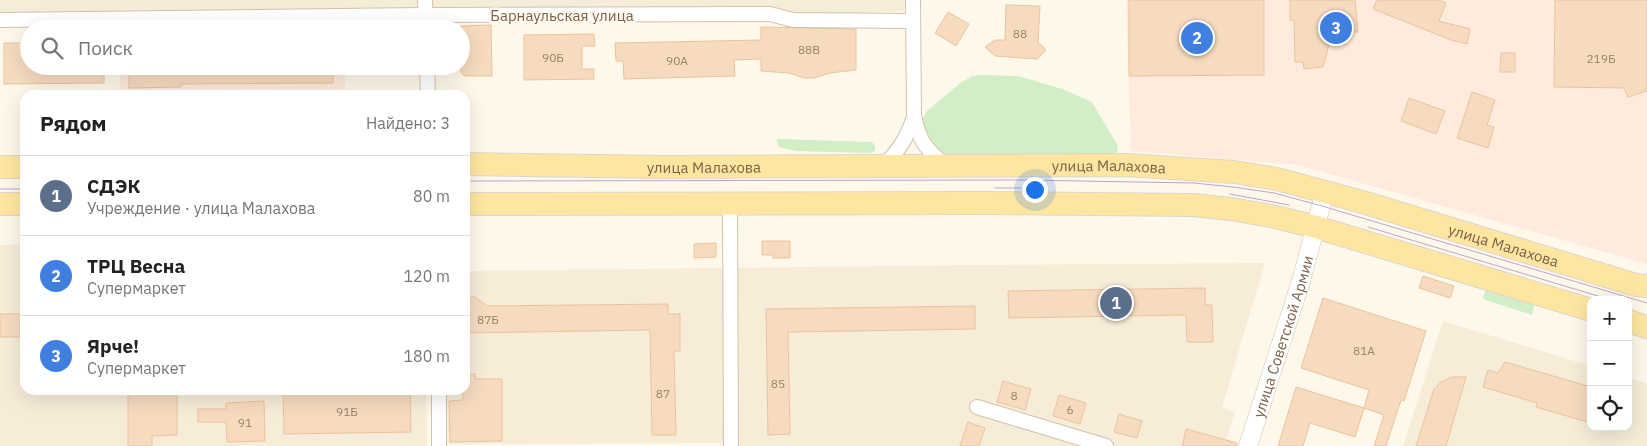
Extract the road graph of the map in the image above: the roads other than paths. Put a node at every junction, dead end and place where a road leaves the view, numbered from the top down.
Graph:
1 (425, 0) edge
2 (913, 0) edge
3 (0, 20) edge
4 (20, 20) edge
5 (426, 20) edge
6 (912, 20) junction
7 (470, 21) edge
8 (427, 75) edge
9 (428, 90) edge
10 (914, 116) junction
11 (470, 163) edge
12 (884, 166) junction
13 (946, 166) junction
14 (1024, 166) junction
15 (0, 167) edge
16 (20, 167) edge
17 (1325, 191) junction
18 (1023, 203) junction
19 (0, 204) edge
20 (20, 204) edge
21 (470, 204) edge
22 (730, 204) junction
23 (1316, 227) junction
24 (1647, 286) edge
25 (1587, 309) edge
26 (1632, 322) edge
27 (1647, 327) edge
28 (439, 395) edge
29 (978, 407) dead end
30 (439, 446) edge
31 (731, 446) edge
32 (1106, 446) edge
33 (1248, 446) edge

1 - 5 street
2 - 6 street
3 - 4 street, Барнаульская улица
6 - 7 street, Барнаульская улица
6 - 10 street
8 - 9 street
10 - 12 street
10 - 13 street
11 - 12 main road, улица Малахова
12 - 13 main road, улица Малахова
13 - 14 main road, улица Малахова
14 - 17 main road, улица Малахова
14 - 18 main road
15 - 16 main road
17 - 23 street, улица Советской Армии
17 - 24 main road, улица Малахова
18 - 22 main road
18 - 23 main road
19 - 20 main road
21 - 22 main road
22 - 31 street
23 - 25 main road
23 - 33 street, улица Советской Армии
26 - 27 main road
28 - 30 street
29 - 32 street

